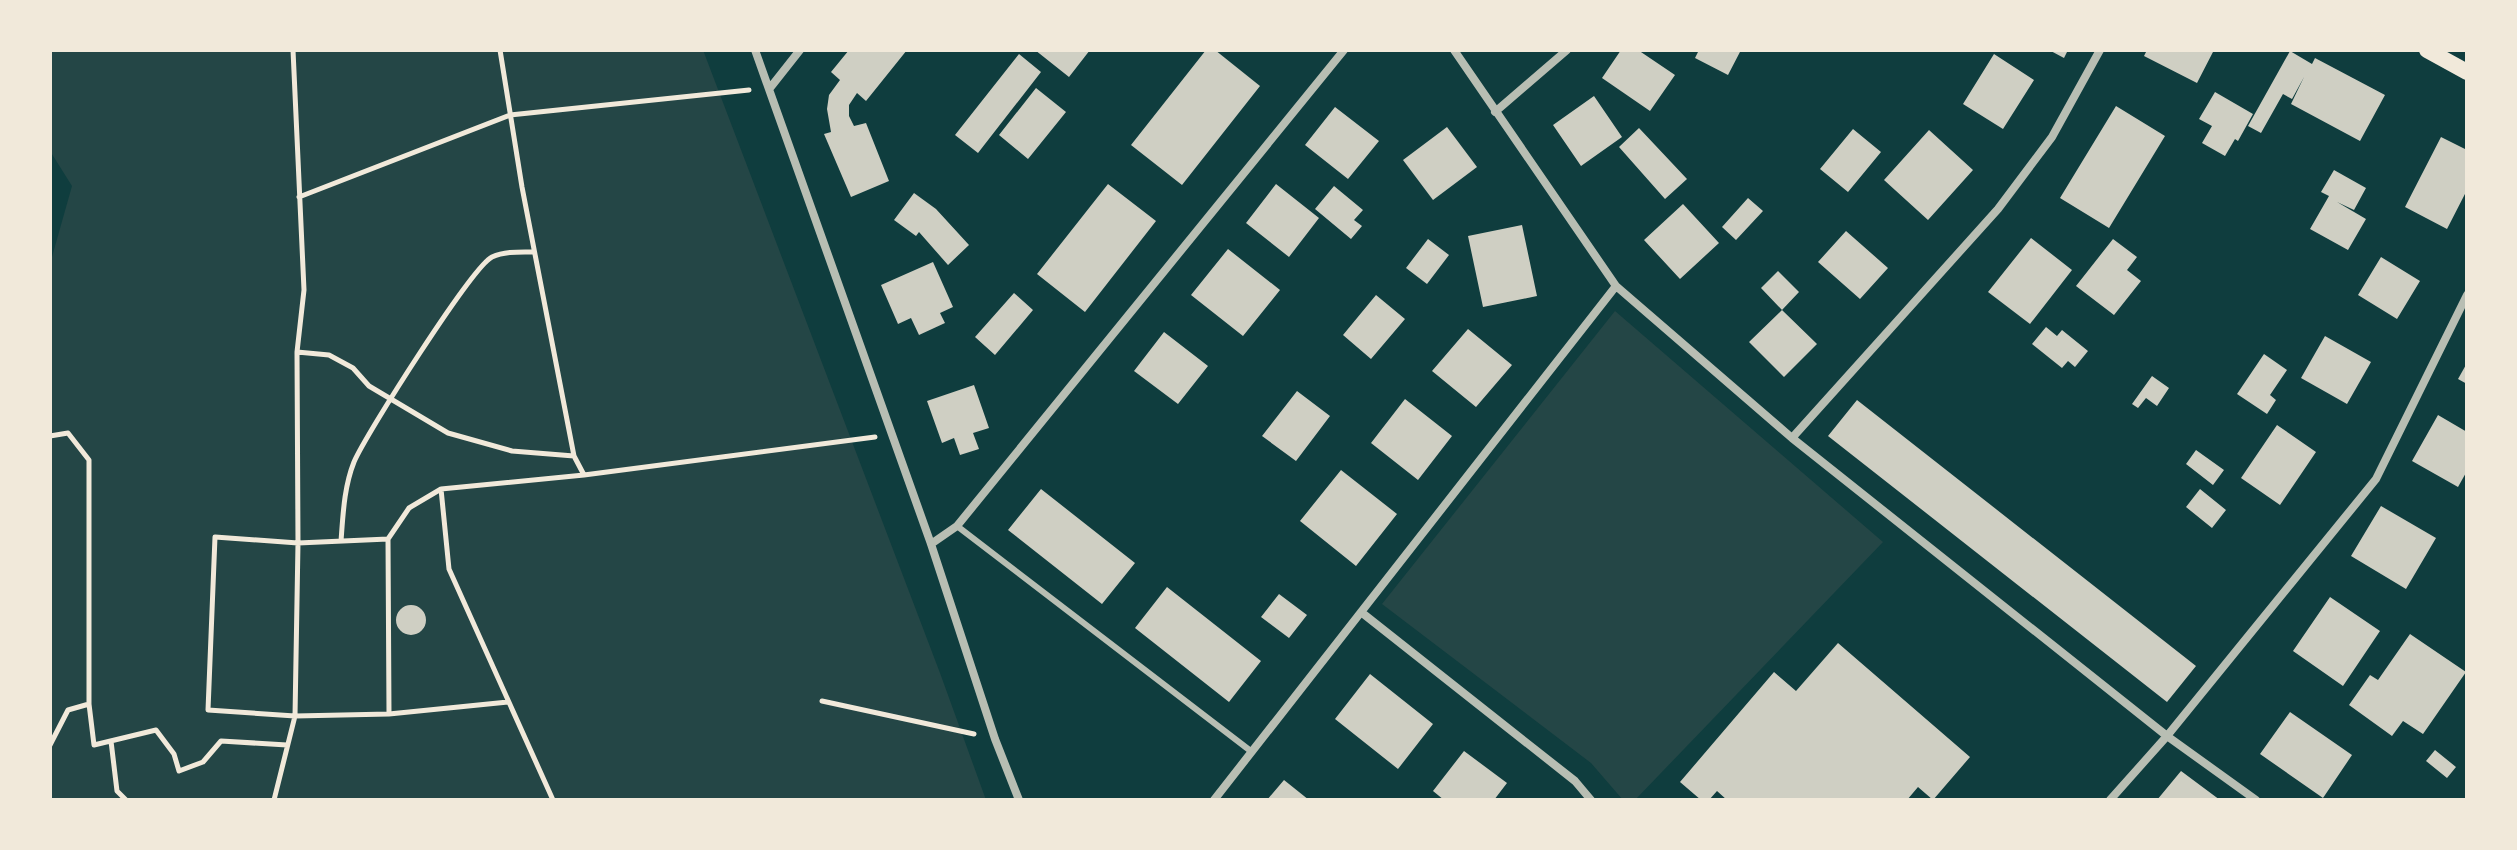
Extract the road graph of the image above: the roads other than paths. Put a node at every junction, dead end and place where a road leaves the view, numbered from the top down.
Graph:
1 (755, 50) edge
2 (800, 50) edge
3 (1344, 50) edge
4 (1454, 50) edge
5 (1567, 50) edge
6 (2100, 50) edge
7 (2427, 50) edge
8 (2467, 72) edge
9 (770, 88) junction
10 (1495, 112) junction
11 (1616, 286) junction
12 (2467, 295) edge
13 (1792, 438) junction
14 (957, 526) junction
15 (931, 544) junction
16 (1361, 612) junction
17 (2167, 736) junction
18 (1252, 752) junction
19 (1019, 800) edge
20 (1214, 800) edge
21 (1591, 800) edge
22 (2110, 800) edge
23 (2256, 800) edge

1 - 9 street
2 - 9 street
3 - 14 street
4 - 10 street
5 - 10 street
6 - 13 street
7 - 8 main road
9 - 15 street
10 - 11 street
11 - 13 street
11 - 16 street
12 - 17 street
13 - 17 street
14 - 15 street
14 - 18 lane
15 - 19 street
16 - 18 street
16 - 21 street
17 - 22 street
17 - 23 street
18 - 20 street

